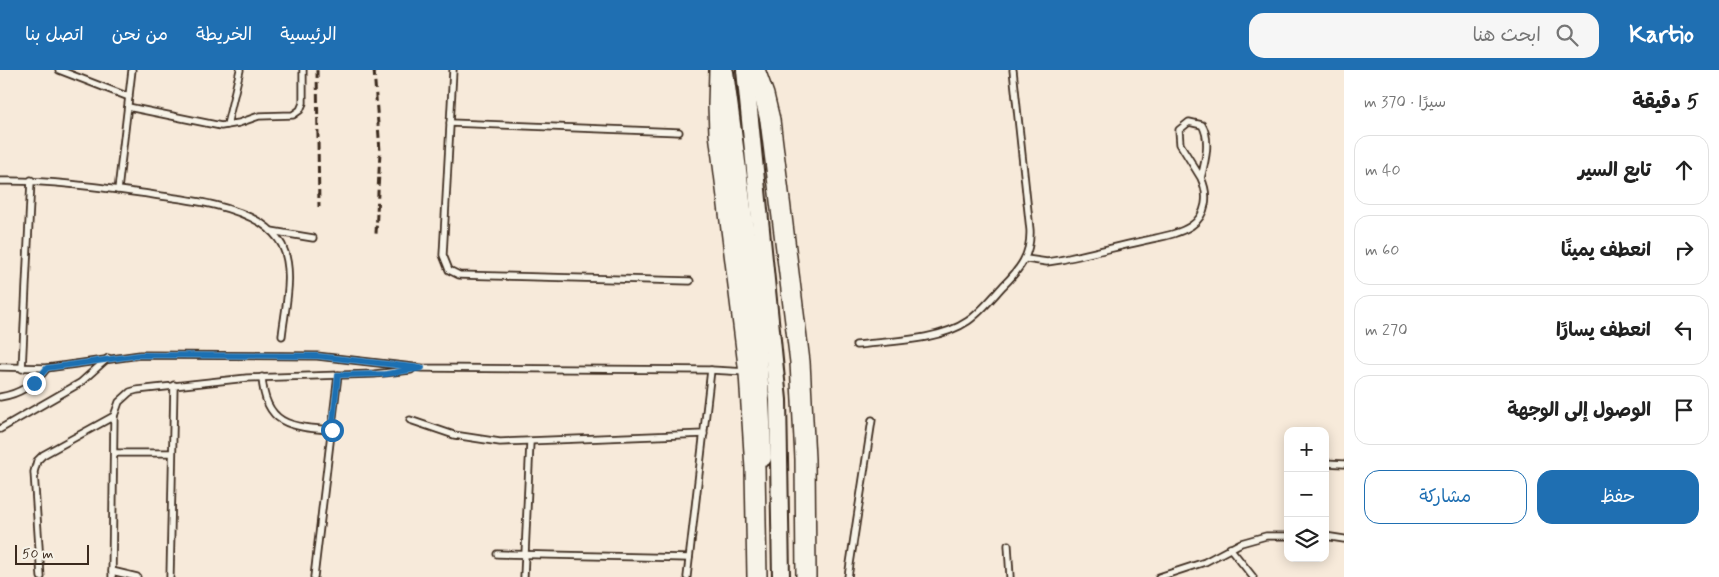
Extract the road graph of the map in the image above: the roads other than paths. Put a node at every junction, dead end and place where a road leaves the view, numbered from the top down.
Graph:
1 (59, 70) edge
2 (132, 70) edge
3 (240, 70) edge
4 (303, 70) edge
5 (453, 70) edge
6 (719, 70) edge
7 (725, 70) edge
8 (745, 70) edge
9 (755, 70) edge
10 (1013, 70) edge
11 (129, 97) junction
12 (128, 107) junction
13 (450, 123) junction
14 (227, 125) junction
15 (680, 132) dead end
16 (1201, 178) junction
17 (31, 180) junction
18 (0, 181) edge
19 (118, 190) junction
20 (271, 231) junction
21 (313, 238) dead end
22 (1026, 259) junction
23 (690, 281) dead end
24 (282, 336) dead end
25 (856, 345) dead end
26 (109, 358) junction
27 (0, 367) edge
28 (22, 368) junction
29 (47, 368) junction
30 (422, 368) junction
31 (711, 370) junction
32 (749, 372) junction
33 (338, 375) junction
34 (262, 377) junction
35 (174, 385) junction
36 (0, 397) edge
37 (114, 416) junction
38 (410, 420) dead end
39 (872, 420) dead end
40 (0, 429) edge
41 (332, 430) junction
42 (704, 434) junction
43 (530, 442) junction
44 (114, 453) junction
45 (172, 453) junction
46 (1329, 463) edge
47 (1344, 464) edge
48 (1284, 536) edge
49 (1329, 537) edge
50 (1344, 539) edge
51 (1008, 545) dead end
52 (1344, 545) edge
53 (1230, 548) junction
54 (498, 554) dead end
55 (525, 555) junction
56 (689, 558) junction
57 (1186, 570) junction
58 (112, 574) edge
59 (41, 577) edge
60 (137, 577) edge
61 (170, 577) edge
62 (314, 577) edge
63 (524, 577) edge
64 (687, 577) edge
65 (757, 577) edge
66 (764, 577) edge
67 (781, 577) edge
68 (806, 577) edge
69 (848, 577) edge
70 (1010, 577) edge
71 (1159, 577) edge
72 (1186, 577) edge
73 (1253, 577) edge

1 - 11 lane
2 - 11 lane
3 - 14 lane
4 - 14 lane
5 - 13 lane
6 - 32 highway
7 - 66 main road
8 - 67 main road
9 - 68 highway
10 - 22 lane
11 - 12 lane
12 - 14 lane
12 - 19 lane
13 - 15 lane
13 - 23 lane
16 - 16 lane
16 - 22 lane
17 - 18 lane
17 - 19 lane
17 - 28 lane
19 - 20 lane
20 - 21 lane
20 - 24 lane
22 - 25 lane
26 - 29 lane
26 - 30 lane
26 - 40 lane
27 - 28 lane
28 - 29 lane
29 - 36 lane
30 - 31 lane
30 - 33 lane
31 - 32 lane
31 - 42 lane
32 - 65 highway
33 - 34 lane
33 - 41 lane
34 - 35 lane
34 - 41 lane
35 - 37 lane
35 - 45 lane
37 - 44 lane
37 - 59 lane
38 - 43 lane
39 - 69 lane
41 - 62 lane
42 - 43 lane
42 - 56 lane
43 - 55 lane
44 - 45 lane
44 - 58 lane
45 - 61 lane
46 - 47 lane
48 - 53 lane
49 - 50 lane
50 - 52 lane
51 - 70 lane
53 - 57 lane
53 - 73 lane
54 - 55 lane
55 - 56 lane
55 - 63 lane
56 - 64 lane
57 - 71 lane
57 - 72 lane
58 - 60 lane

